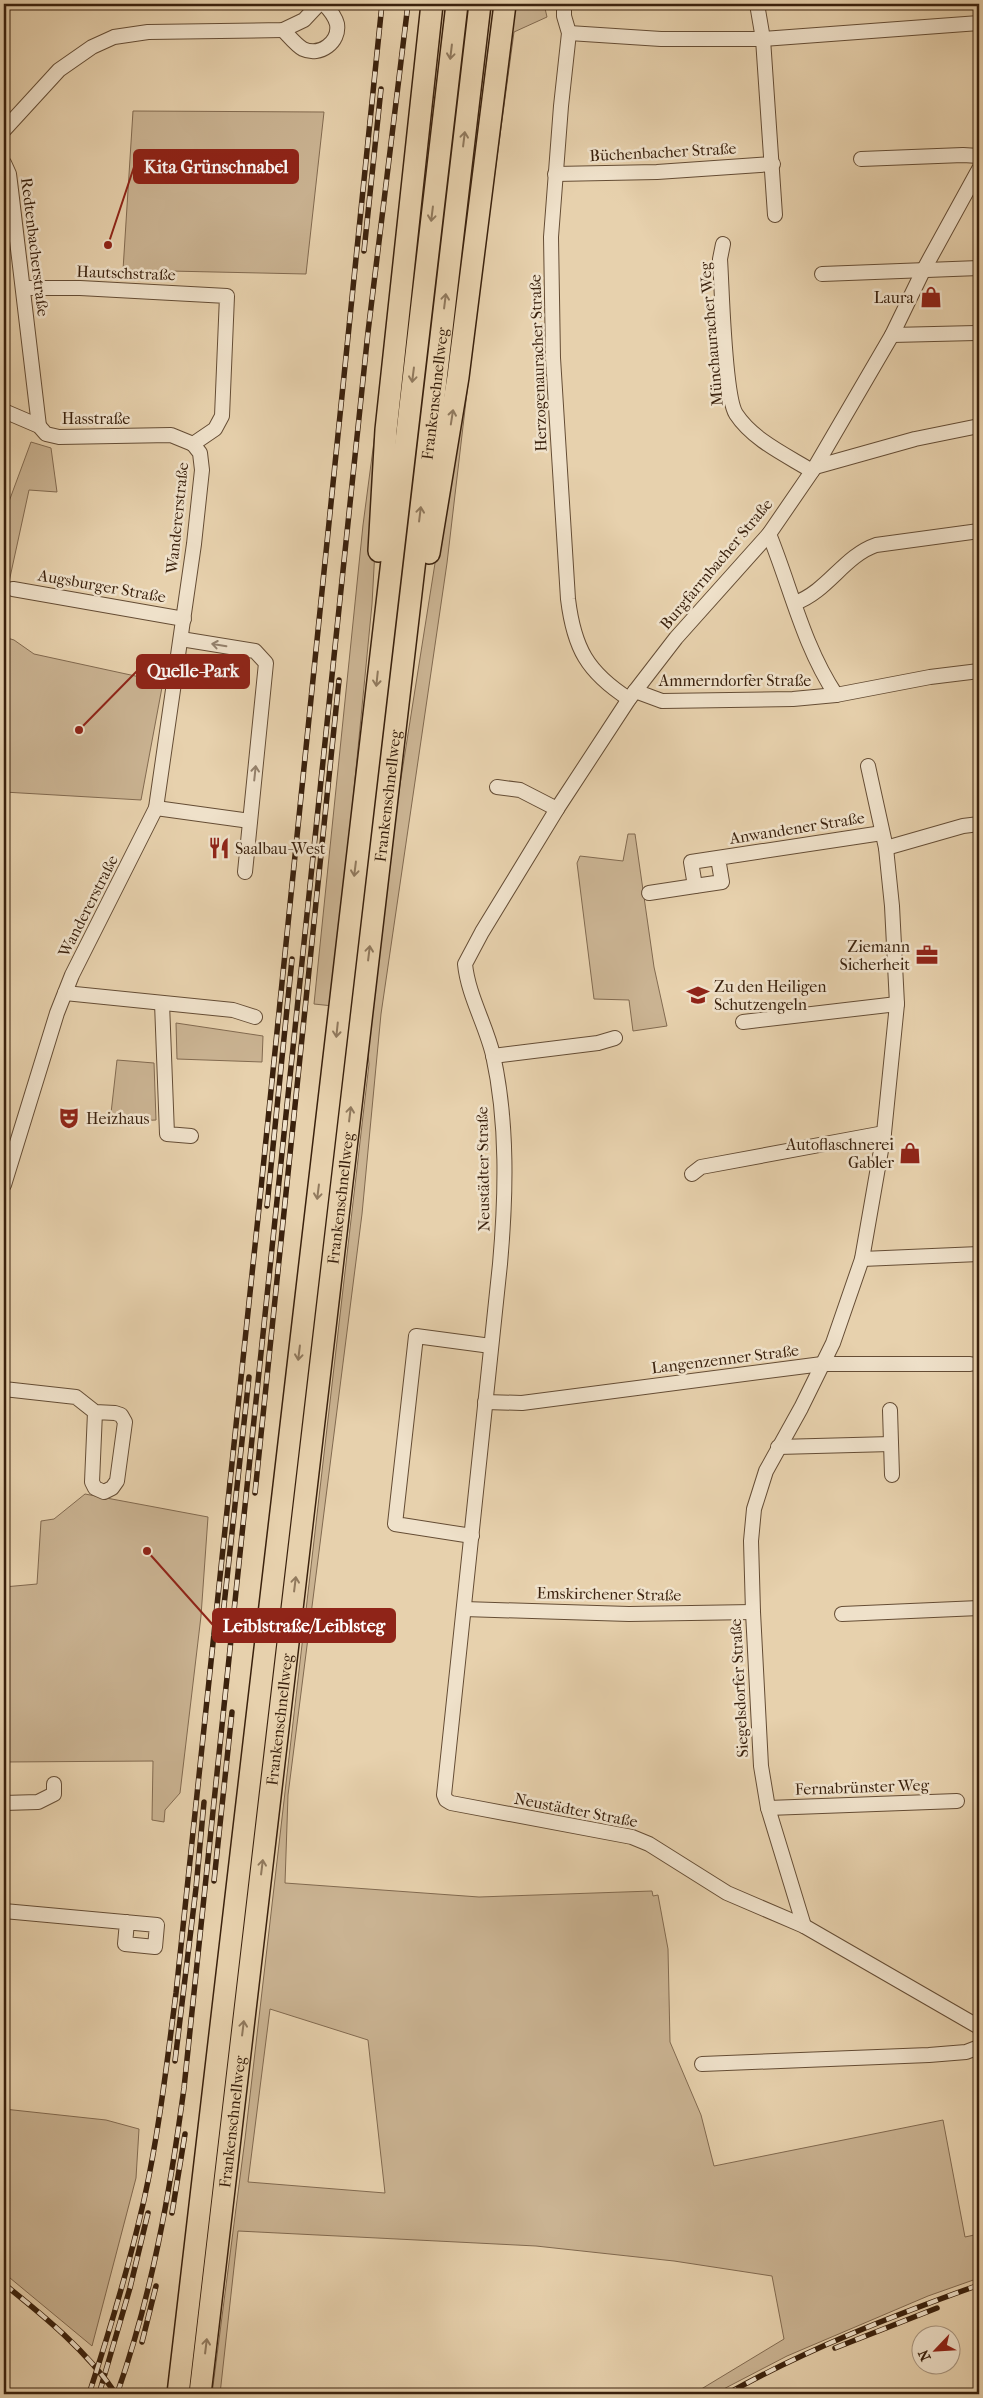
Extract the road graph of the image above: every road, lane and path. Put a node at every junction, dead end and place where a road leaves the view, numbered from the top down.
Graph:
1 (320, 4) edge
2 (324, 4) edge
3 (457, 4) edge
4 (480, 4) edge
5 (564, 4) edge
6 (758, 4) edge
7 (505, 5) edge
8 (431, 6) edge
9 (979, 23) edge
10 (283, 30) junction
11 (569, 33) junction
12 (763, 39) junction
13 (4, 130) edge
14 (979, 156) edge
15 (861, 160) dead end
16 (4, 163) edge
17 (773, 164) junction
18 (979, 169) edge
19 (555, 174) junction
20 (775, 215) dead end
21 (723, 244) dead end
22 (979, 268) edge
23 (924, 271) junction
24 (822, 274) dead end
25 (24, 288) junction
26 (227, 296) joint
27 (976, 333) dead end
28 (892, 335) junction
29 (4, 411) edge
30 (39, 426) junction
31 (979, 426) edge
32 (193, 444) junction
33 (813, 469) junction
34 (979, 531) edge
35 (769, 534) junction
36 (13, 589) dead end
37 (795, 602) junction
38 (184, 619) junction
39 (383, 630) junction
40 (406, 632) junction
41 (181, 639) junction
42 (979, 671) edge
43 (632, 695) junction
44 (836, 695) junction
45 (868, 766) dead end
46 (497, 787) dead end
47 (156, 808) junction
48 (557, 809) junction
49 (250, 821) junction
50 (979, 824) edge
51 (882, 832) junction
52 (886, 848) junction
53 (718, 858) junction
54 (245, 872) dead end
55 (695, 886) junction
56 (649, 894) dead end
57 (465, 964) joint
58 (65, 993) junction
59 (162, 1003) junction
60 (897, 1004) junction
61 (255, 1017) dead end
62 (743, 1022) dead end
63 (615, 1038) dead end
64 (493, 1056) junction
65 (884, 1133) junction
66 (191, 1136) dead end
67 (692, 1174) dead end
68 (4, 1185) edge
69 (979, 1254) edge
70 (862, 1260) junction
71 (491, 1346) junction
72 (822, 1364) junction
73 (970, 1364) dead end
74 (4, 1389) edge
75 (485, 1402) junction
76 (890, 1410) dead end
77 (95, 1412) junction
78 (891, 1444) junction
79 (778, 1447) junction
80 (892, 1475) dead end
81 (472, 1536) junction
82 (979, 1608) edge
83 (464, 1609) junction
84 (752, 1612) junction
85 (842, 1614) dead end
86 (54, 1784) dead end
87 (957, 1801) dead end
88 (4, 1803) edge
89 (768, 1808) junction
90 (4, 1911) edge
91 (127, 1922) dead end
92 (804, 1926) junction
93 (979, 2027) edge
94 (979, 2047) edge
95 (702, 2064) dead end
96 (178, 2394) edge
97 (200, 2394) edge

1 - 10 street
2 - 10 street
3 -> 39 highway, Frankenschnellweg
40 -> 4 highway, Frankenschnellweg
5 - 11 street, Herzogenauracher Straße
6 - 12 street
40 -> 7 highway
8 - 39 highway
9 - 12 street
10 - 13 street
11 - 12 street
11 - 19 street, Herzogenauracher Straße
12 - 17 street
14 - 15 street
16 - 25 street, Redtenbacherstraße
17 - 19 street, Büchenbacher Straße
17 - 20 street
18 - 23 street, Burgfarrnbacher Straße
19 - 43 street, Herzogenauracher Straße
21 - 33 street, Münchauracher Weg
22 - 23 street
23 - 24 street
23 - 28 street, Burgfarrnbacher Straße
25 - 26 street, Hautschstraße
25 - 30 street, Redtenbacherstraße
26 - 32 street, Wandererstraße
27 - 28 street
28 - 33 street, Burgfarrnbacher Straße
29 - 30 street, Hasstraße
30 - 32 street, Hasstraße
31 - 33 street
32 - 38 street, Wandererstraße
33 - 35 street, Burgfarrnbacher Straße
34 - 37 street
35 - 37 street
35 - 43 street, Burgfarrnbacher Straße
36 - 38 street, Augsburger Straße
37 - 44 street
38 - 41 street, Wandererstraße
39 -> 96 highway, Frankenschnellweg
97 -> 40 highway, Frankenschnellweg
41 - 47 street, Wandererstraße
49 -> 41 street
42 - 44 street, Ammerndorfer Straße
43 - 44 street, Ammerndorfer Straße
43 - 48 street, Burgfarrnbacher Straße
45 - 51 street, Siegelsdorfer Straße
46 - 48 street
47 - 49 street
47 - 58 street, Wandererstraße
48 - 57 street, Burgfarrnbacher Straße
49 - 54 street
50 - 52 street
51 - 52 street, Siegelsdorfer Straße
51 - 53 street, Anwandener Straße
52 - 60 street, Siegelsdorfer Straße
53 - 55 street, Anwandener Straße
53 - 55 street, Anwandener Straße
55 - 56 street, Anwandener Straße
57 - 64 street, Neustädter Straße
58 - 59 street
58 - 68 street, Wandererstraße
59 - 61 street
59 - 66 street
60 - 62 street
60 - 65 street, Siegelsdorfer Straße
63 - 64 street
64 - 71 street, Neustädter Straße
65 - 67 street
65 - 70 street, Siegelsdorfer Straße
69 - 70 street
70 - 72 street, Siegelsdorfer Straße
71 - 75 street, Neustädter Straße
71 - 81 street
72 - 73 street, Langenzenner Straße
72 - 75 street, Langenzenner Straße
72 - 79 street, Siegelsdorfer Straße
74 - 77 street
75 - 81 street, Neustädter Straße
76 - 78 street
77 - 77 street
78 - 79 street
78 - 80 street
79 - 84 street, Siegelsdorfer Straße
81 - 83 street, Neustädter Straße
82 - 85 street
83 - 84 street, Emskirchener Straße
83 - 92 street, Neustädter Straße
84 - 89 street, Siegelsdorfer Straße
86 - 88 street
87 - 89 street, Fernabrünster Weg
89 - 92 street, Siegelsdorfer Straße
90 - 91 street
92 - 93 street, Neustädter Straße
94 - 95 street

